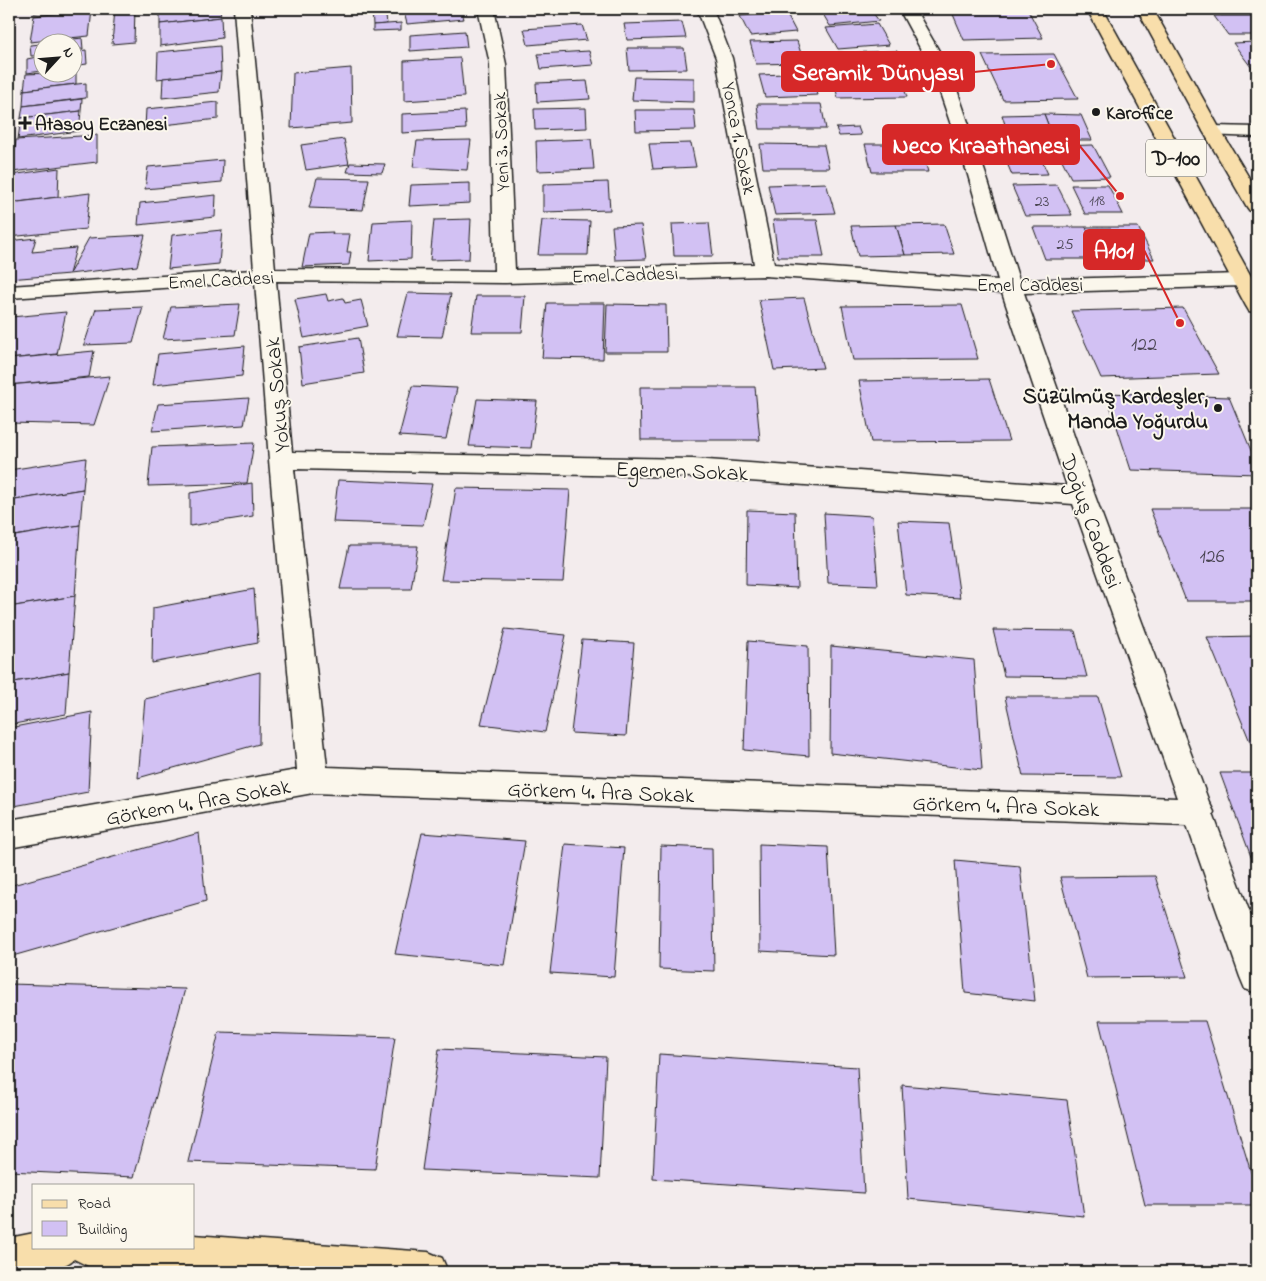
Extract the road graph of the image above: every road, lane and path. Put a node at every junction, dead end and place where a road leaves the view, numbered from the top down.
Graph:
1 (242, 9) edge
2 (486, 9) edge
3 (705, 9) edge
4 (908, 9) edge
5 (1095, 9) edge
6 (1145, 9) edge
7 (1212, 131) junction
8 (1257, 132) edge
9 (1257, 206) edge
10 (765, 270) junction
11 (267, 275) junction
12 (505, 277) junction
13 (1242, 280) junction
14 (1011, 287) junction
15 (9, 292) edge
16 (1257, 306) edge
17 (281, 460) junction
18 (1083, 496) junction
19 (313, 780) junction
20 (1198, 812) junction
21 (9, 834) edge
22 (1257, 977) edge
23 (54, 1248) edge
24 (102, 1248) edge
25 (9, 1257) edge
26 (428, 1272) edge

1 - 11 street, Yokuş Sokak
2 - 12 street, Yeni 3. Sokak
3 - 10 street, Yonca 1. Sokak
4 - 14 street, Doğuş Caddesi
5 - 13 main road, D-100
6 - 7 main road, D-100
7 - 8 street
7 - 9 main road, D-100
10 - 12 street, Emel Caddesi
10 - 14 street, Emel Caddesi
11 - 12 street, Emel Caddesi
11 - 15 street, Emel Caddesi
11 - 17 street, Yokuş Sokak
13 - 14 street, Emel Caddesi
13 - 16 main road, D-100
14 - 18 street, Doğuş Caddesi
17 - 18 street, Egemen Sokak
17 - 19 street, Yokuş Sokak
18 - 20 street, Doğuş Caddesi
19 - 20 street, Görkem 4. Ara Sokak
19 - 21 street, Görkem 4. Ara Sokak
20 - 22 street, Doğuş Caddesi
23 - 25 main road
24 - 26 main road

